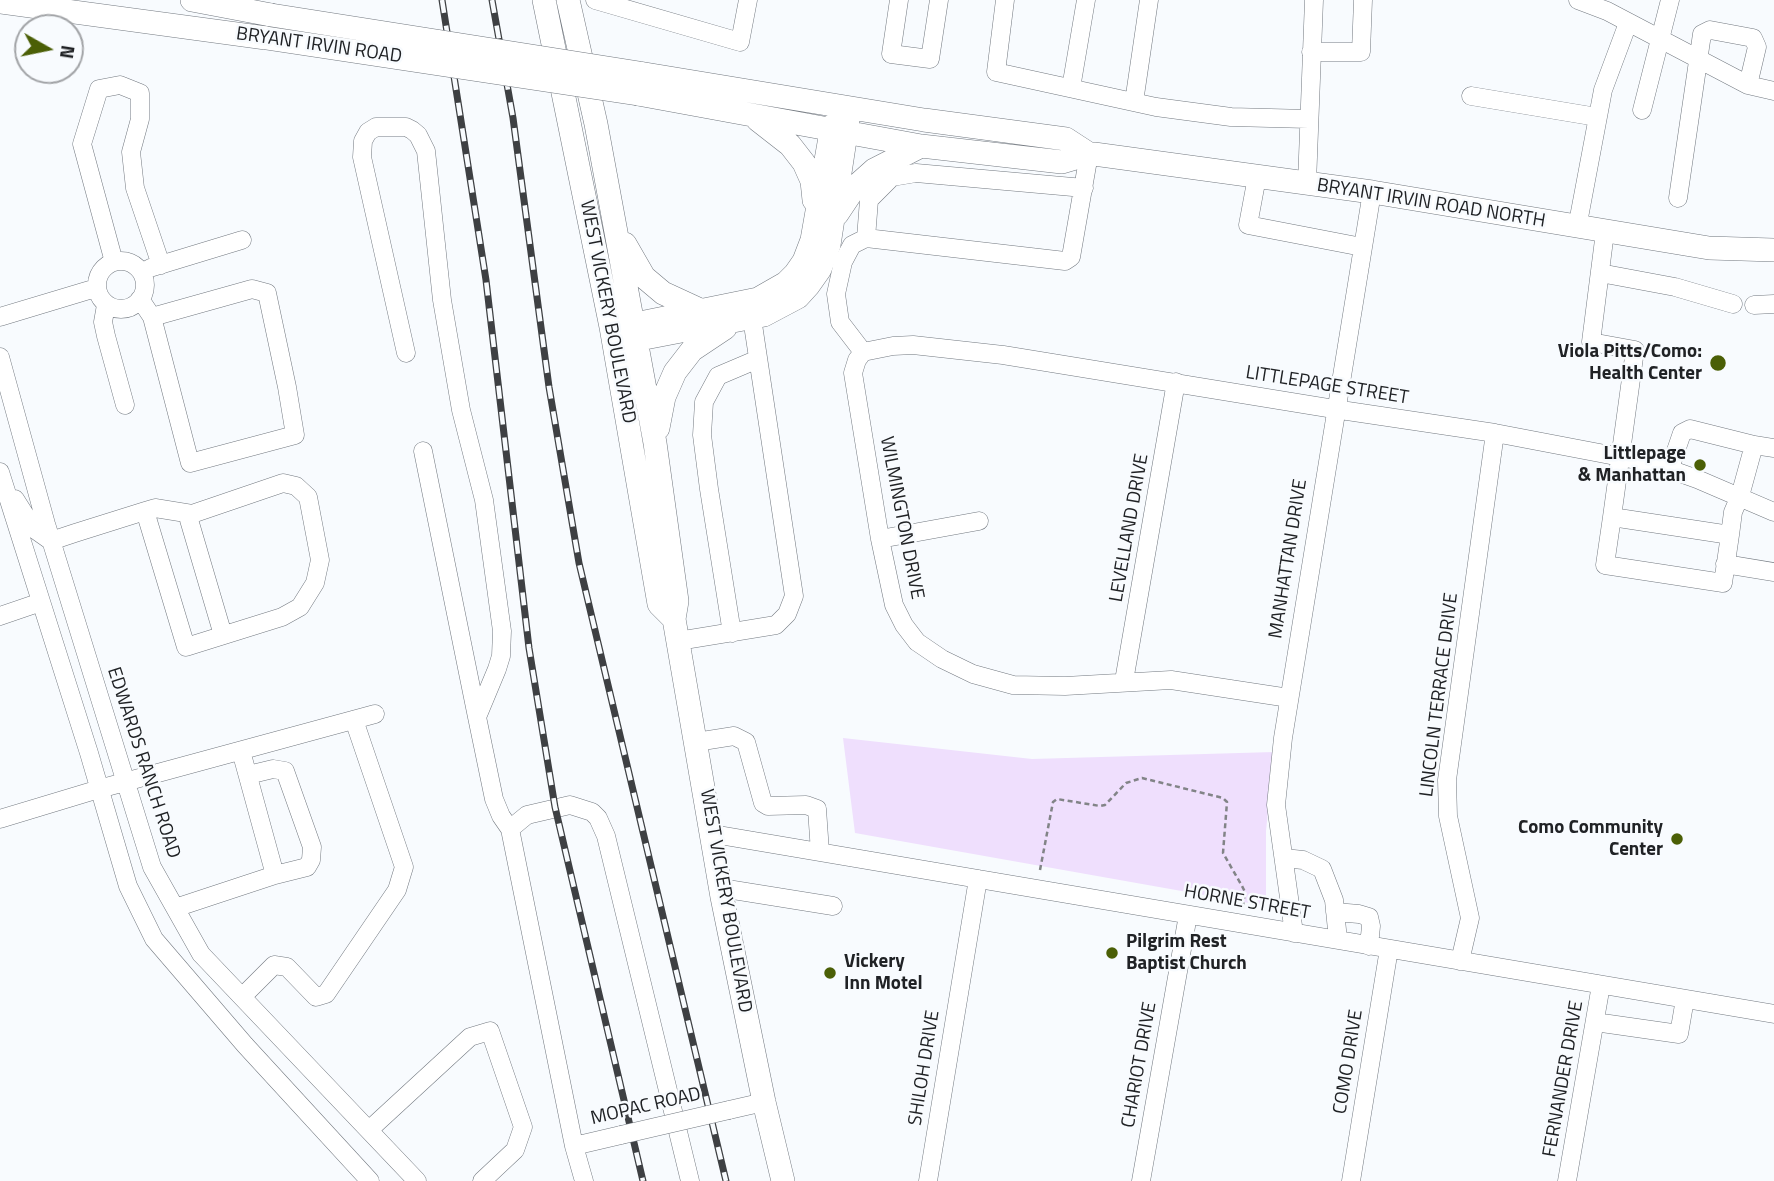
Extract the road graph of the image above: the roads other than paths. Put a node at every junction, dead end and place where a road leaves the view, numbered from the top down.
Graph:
1 (192, 0) edge
2 (544, 0) edge
3 (568, 0) edge
4 (595, 0) edge
5 (748, 0) edge
6 (899, 0) edge
7 (939, 0) edge
8 (1005, 0) edge
9 (1086, 0) edge
10 (1149, 0) edge
11 (1314, 0) edge
12 (1363, 0) edge
13 (1670, 0) edge
14 (1583, 1) edge
15 (7, 6) edge
16 (1628, 23) junction
17 (269, 27) junction
18 (1661, 41) junction
19 (1311, 52) junction
20 (1700, 59) junction
21 (638, 84) junction
22 (1748, 85) junction
23 (1071, 88) junction
24 (1774, 91) edge
25 (1471, 96) dead end
26 (1134, 102) junction
27 (843, 107) junction
28 (1642, 110) dead end
29 (752, 116) junction
30 (1597, 117) junction
31 (1309, 119) junction
32 (839, 132) junction
33 (921, 146) junction
34 (1089, 154) junction
35 (603, 169) junction
36 (1257, 177) junction
37 (1307, 183) junction
38 (1084, 188) junction
39 (1372, 192) junction
40 (1678, 198) dead end
41 (825, 217) junction
42 (1577, 228) junction
43 (1605, 232) junction
44 (866, 238) junction
45 (242, 240) dead end
46 (1362, 247) junction
47 (1774, 250) edge
48 (114, 262) junction
49 (161, 265) junction
50 (140, 271) junction
51 (1600, 273) junction
52 (96, 288) junction
53 (140, 299) junction
54 (106, 304) junction
55 (1733, 304) dead end
56 (1774, 304) edge
57 (1754, 305) dead end
58 (702, 311) junction
59 (0, 317) edge
60 (152, 317) junction
61 (743, 320) junction
62 (624, 334) junction
63 (863, 352) junction
64 (406, 354) dead end
65 (0, 357) edge
66 (758, 359) junction
67 (1176, 382) junction
68 (125, 405) dead end
69 (1335, 410) junction
70 (1496, 433) junction
71 (655, 443) junction
72 (1754, 444) junction
73 (1774, 448) edge
74 (423, 451) dead end
75 (1622, 456) junction
76 (1670, 468) junction
77 (0, 472) edge
78 (1740, 496) junction
79 (145, 511) junction
80 (1774, 512) edge
81 (187, 513) junction
82 (1612, 517) junction
83 (979, 522) dead end
84 (1730, 535) junction
85 (880, 539) junction
86 (51, 541) junction
87 (1725, 564) junction
88 (1774, 572) edge
89 (41, 602) junction
90 (0, 616) edge
91 (676, 630) junction
92 (732, 633) junction
93 (223, 635) junction
94 (1124, 681) junction
95 (1289, 698) junction
96 (375, 714) dead end
97 (477, 717) junction
98 (354, 720) junction
99 (696, 742) junction
100 (242, 751) junction
101 (248, 775) junction
102 (126, 782) junction
103 (99, 789) junction
104 (0, 819) edge
105 (510, 829) junction
106 (713, 834) junction
107 (820, 852) junction
108 (1284, 858) junction
109 (275, 875) junction
110 (978, 879) junction
111 (721, 888) junction
112 (833, 906) dead end
113 (175, 908) junction
114 (1335, 912) junction
115 (1188, 915) junction
116 (1294, 933) junction
117 (1338, 940) junction
118 (1369, 946) junction
119 (1389, 949) junction
120 (1460, 961) junction
121 (1601, 985) junction
122 (243, 999) junction
123 (1685, 999) junction
124 (1774, 1014) edge
125 (225, 1022) junction
126 (1595, 1022) junction
127 (764, 1102) junction
128 (369, 1130) junction
129 (574, 1146) junction
130 (370, 1181) edge
131 (417, 1181) edge
132 (482, 1181) edge
133 (584, 1181) edge
134 (690, 1181) edge
135 (783, 1181) edge
136 (928, 1181) edge
137 (1141, 1181) edge
138 (1351, 1181) edge
139 (1567, 1181) edge

1 - 17 main road, BRYANT IRVIN ROAD
2 - 62 main road, WEST VICKERY BOULEVARD
3 - 35 main road, WEST VICKERY BOULEVARD
4 - 5 street
6 - 7 street
8 - 23 street
9 - 23 street
10 - 26 street
11 - 19 street
12 - 19 street
13 - 18 street
14 - 16 street
15 - 17 main road, BRYANT IRVIN ROAD
16 - 18 street
16 - 30 street
17 - 21 main road, BRYANT IRVIN ROAD, bridge
18 - 20 street
18 - 28 street
19 - 31 street
20 - 22 street
20 - 22 street
20 - 40 street
21 - 27 main road, BRYANT IRVIN ROAD NORTH
21 - 29 main road, BRYANT IRVIN ROAD NORTH
22 - 24 street
23 - 26 street
25 - 30 street
26 - 31 street
27 - 32 main road
27 - 34 main road, BRYANT IRVIN ROAD NORTH
29 - 32 main road, BRYANT IRVIN ROAD NORTH
29 - 41 main road
30 - 42 street
31 - 37 street
32 - 33 main road, BRYANT IRVIN ROAD NORTH
32 - 41 main road
33 - 34 main road, BRYANT IRVIN ROAD NORTH
33 - 41 main road
34 - 36 main road, BRYANT IRVIN ROAD NORTH
34 - 38 street
35 - 58 main road
35 - 62 main road, WEST VICKERY BOULEVARD
36 - 37 main road, BRYANT IRVIN ROAD NORTH
36 - 46 street
37 - 39 main road, BRYANT IRVIN ROAD NORTH
38 - 44 street
38 - 44 street
39 - 42 main road, BRYANT IRVIN ROAD NORTH
39 - 46 street, MANHATTAN DRIVE
41 - 58 main road
41 - 61 main road
42 - 43 main road, BRYANT IRVIN ROAD NORTH
43 - 47 main road, BRYANT IRVIN ROAD NORTH
43 - 51 street
44 - 63 street
45 - 49 street
46 - 69 street, MANHATTAN DRIVE
48 - 49 street
48 - 50 street
48 - 52 street
49 - 50 street
50 - 53 street
51 - 55 street
51 - 75 street
52 - 54 street
52 - 59 street
53 - 54 street
53 - 60 street
54 - 68 street
56 - 57 street
58 - 62 main road
60 - 60 street
61 - 62 main road
61 - 66 street
61 - 71 main road
62 - 71 main road, WEST VICKERY BOULEVARD
62 - 91 main road, WEST VICKERY BOULEVARD
63 - 67 street, LITTLEPAGE STREET
63 - 85 street, WILMINGTON DRIVE
64 - 97 street
65 - 86 street, EDWARDS RANCH ROAD
66 - 92 street
66 - 92 street
67 - 69 street, LITTLEPAGE STREET
67 - 94 street, LEVELLAND DRIVE
69 - 70 street, LITTLEPAGE STREET
69 - 95 street, MANHATTAN DRIVE
70 - 75 street, LITTLEPAGE STREET
70 - 120 street, LINCOLN TERRACE DRIVE
71 - 91 main road, WEST VICKERY BOULEVARD
72 - 73 street
72 - 76 street
72 - 78 street
74 - 97 street
75 - 76 street, LITTLEPAGE STREET
75 - 82 street
76 - 78 street, LITTLEPAGE STREET
77 - 86 street
77 - 89 street
78 - 80 street, LITTLEPAGE STREET
78 - 84 street
79 - 81 street
79 - 86 street
79 - 93 street
81 - 93 street
81 - 93 street
82 - 84 street
82 - 87 street
83 - 85 street
84 - 87 street
85 - 94 street, WILMINGTON DRIVE
86 - 102 street, EDWARDS RANCH ROAD
87 - 88 street
89 - 90 street
89 - 103 street
91 - 92 street
91 - 99 main road, WEST VICKERY BOULEVARD
94 - 95 street, WILMINGTON DRIVE
95 - 108 street, MANHATTAN DRIVE
96 - 98 street
97 - 105 street
98 - 100 street
98 - 122 street
99 - 106 main road, WEST VICKERY BOULEVARD
99 - 107 street
100 - 101 street
100 - 102 street
101 - 109 street
101 - 109 street
102 - 103 street
102 - 113 street, EDWARDS RANCH ROAD
103 - 104 street
103 - 125 street
105 - 129 street
105 - 134 street
106 - 107 street, HORNE STREET
106 - 111 main road, WEST VICKERY BOULEVARD
107 - 110 street, HORNE STREET
108 - 114 street
108 - 116 street, MANHATTAN DRIVE
109 - 113 street
110 - 115 street, HORNE STREET
110 - 136 street, SHILOH DRIVE
111 - 112 street
111 - 127 main road, WEST VICKERY BOULEVARD
113 - 122 street, EDWARDS RANCH ROAD
114 - 117 street
114 - 118 street
115 - 116 street, HORNE STREET
115 - 137 street, CHARIOT DRIVE
116 - 117 street, HORNE STREET
117 - 118 street, HORNE STREET
118 - 119 street, HORNE STREET
119 - 120 street, HORNE STREET
119 - 138 street, COMO DRIVE
120 - 121 street, HORNE STREET
121 - 123 street, HORNE STREET
121 - 126 street, FERNANDER DRIVE
122 - 125 street
122 - 128 street, EDWARDS RANCH ROAD
123 - 124 street, HORNE STREET
123 - 126 street
125 - 130 street
126 - 139 street, FERNANDER DRIVE
127 - 129 street, MOPAC ROAD, bridge
127 - 135 main road, WEST VICKERY BOULEVARD
128 - 131 street, EDWARDS RANCH ROAD
128 - 132 street
129 - 133 street, MOPAC ROAD

